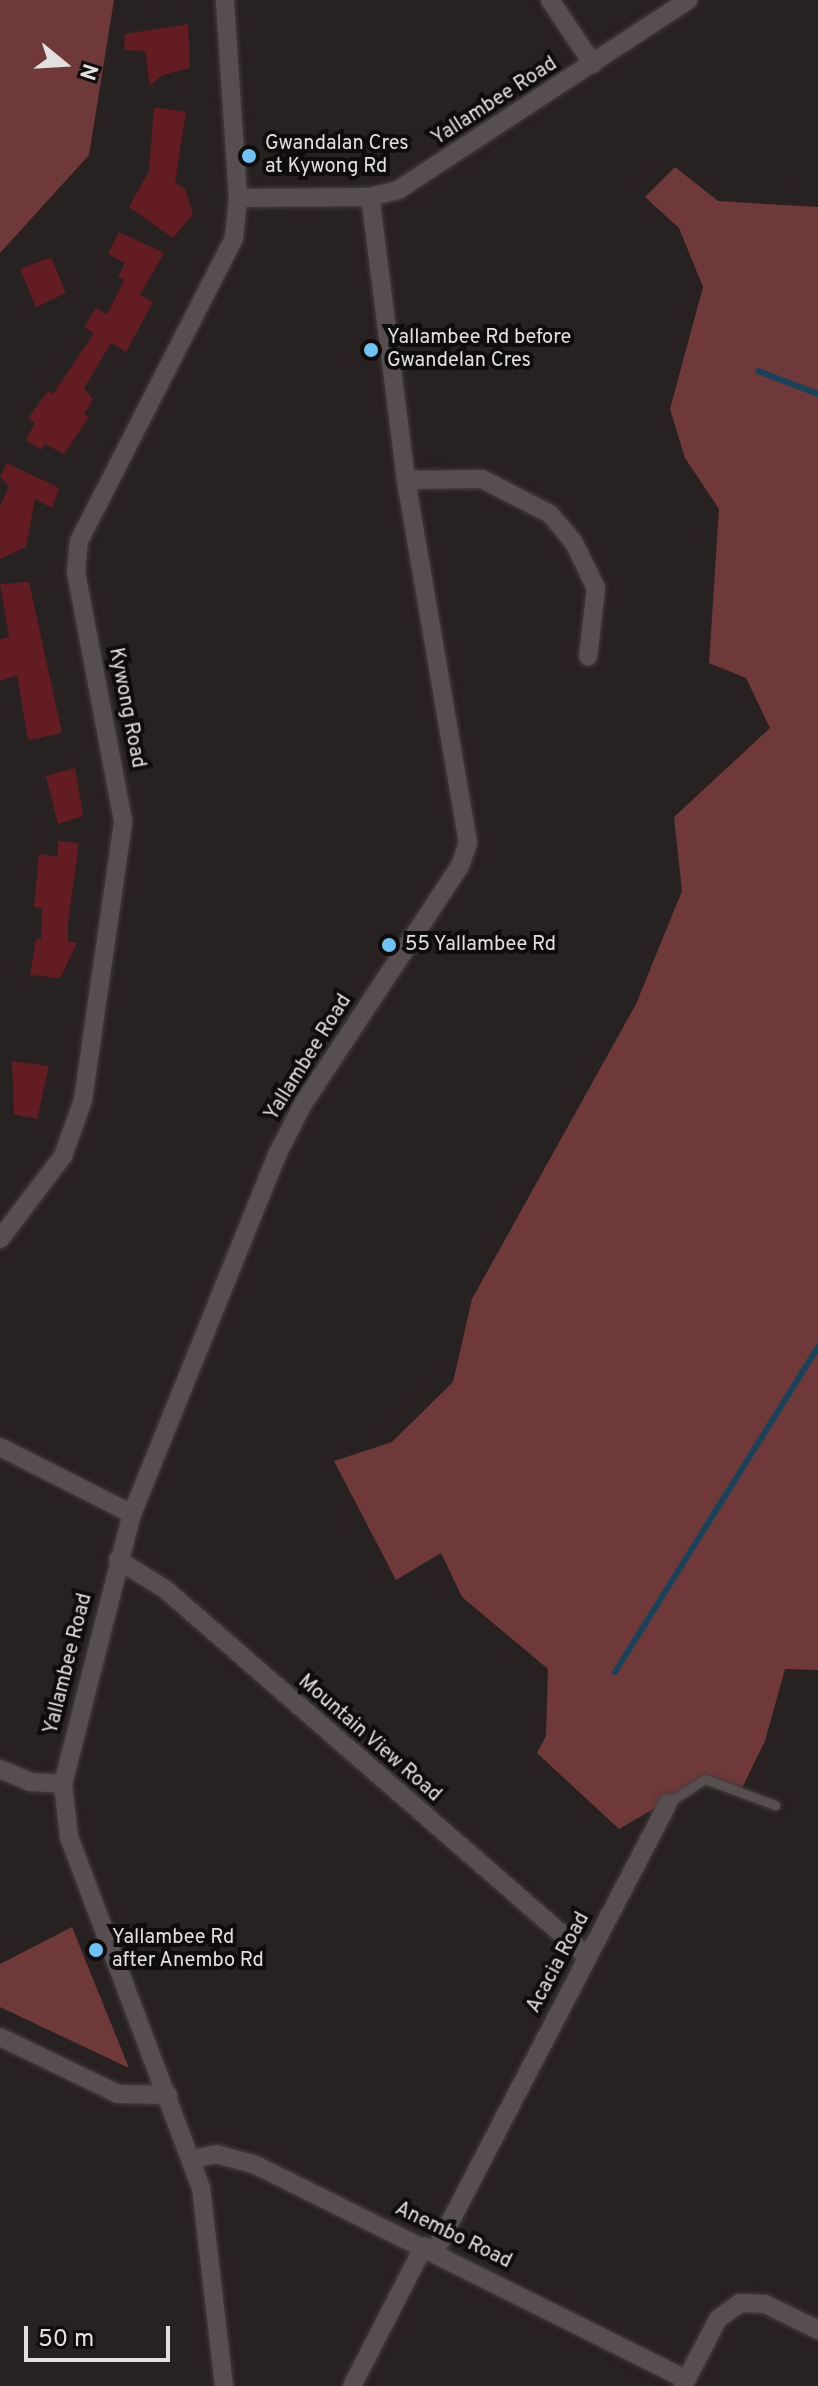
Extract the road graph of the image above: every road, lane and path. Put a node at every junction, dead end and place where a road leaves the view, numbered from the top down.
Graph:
1 (225, 0) edge
2 (550, 0) edge
3 (688, 0) edge
4 (593, 64) junction
5 (370, 197) junction
6 (238, 198) junction
7 (406, 480) junction
8 (588, 657) dead end
9 (0, 1239) edge
10 (0, 1447) edge
11 (132, 1514) junction
12 (118, 1560) junction
13 (0, 1769) edge
14 (63, 1784) junction
15 (668, 1803) joint
16 (775, 1805) dead end
17 (587, 1956) junction
18 (0, 2037) edge
19 (168, 2095) junction
20 (193, 2159) junction
21 (429, 2249) junction
22 (818, 2330) edge
23 (685, 2383) edge
24 (224, 2386) edge
25 (352, 2386) edge

1 - 6 street, Kywong Road
2 - 4 street
3 - 4 street, Yallambee Road
4 - 5 street, Yallambee Road
5 - 6 street
5 - 7 street, Yallambee Road
6 - 9 street, Kywong Road
7 - 8 street
7 - 11 street, Yallambee Road
10 - 11 street
11 - 12 street, Yallambee Road
12 - 14 street, Yallambee Road
12 - 17 street, Mountain View Road
13 - 14 street
14 - 19 street, Yallambee Road
15 - 16 lane, Acacia Road
15 - 17 street, Acacia Road
17 - 21 street, Acacia Road
18 - 19 street
19 - 20 street, Yallambee Road
20 - 21 street, Anembo Road
20 - 24 street, Yallambee Road
21 - 23 street, Anembo Road
21 - 25 street, Acacia Road
22 - 23 street

